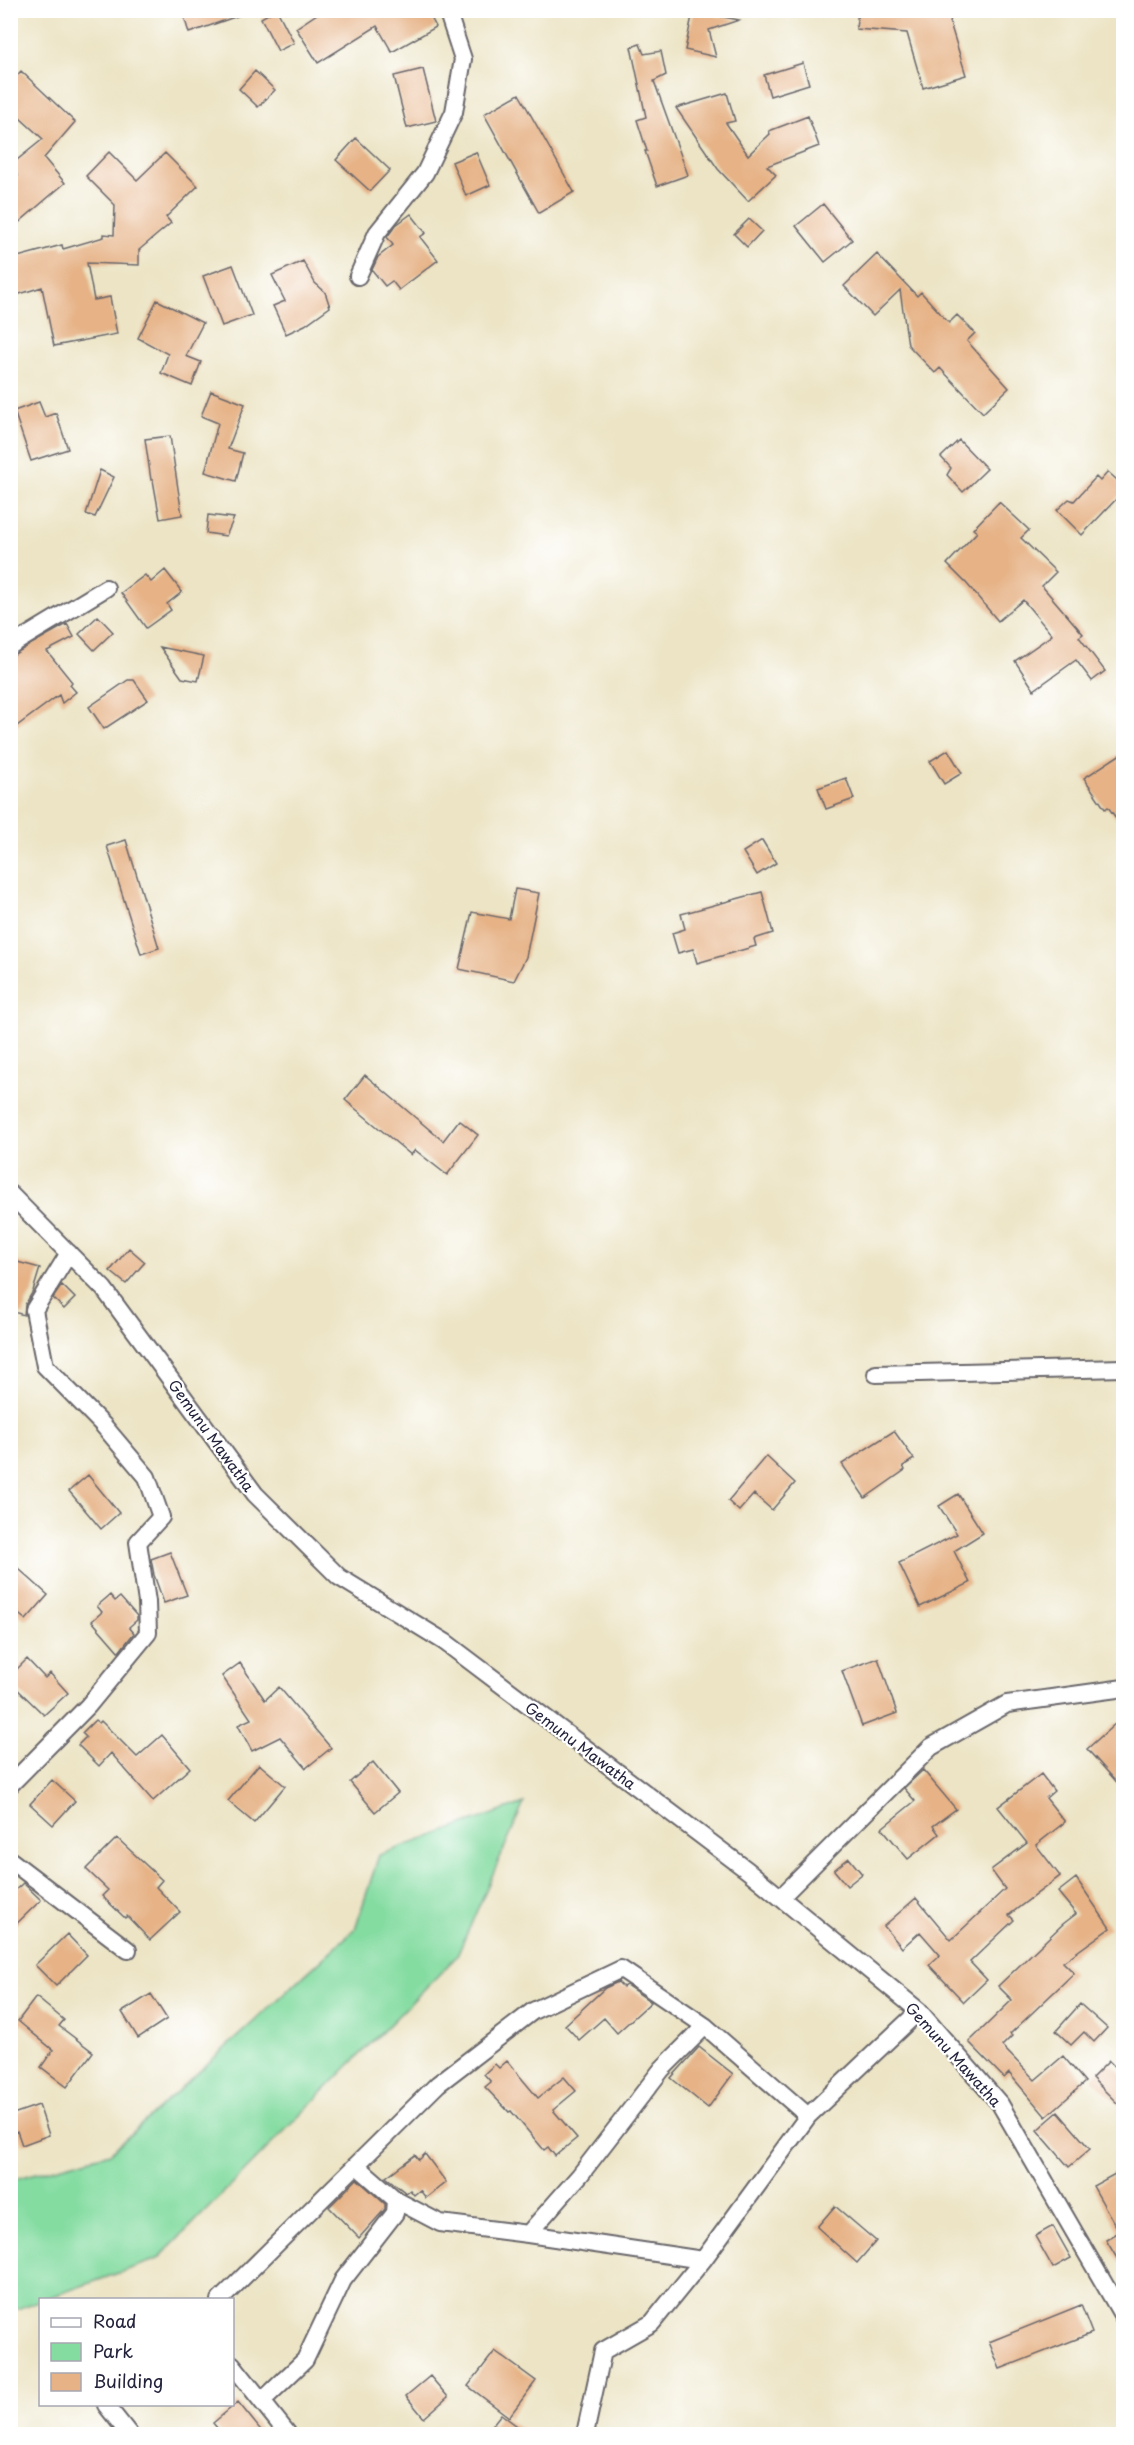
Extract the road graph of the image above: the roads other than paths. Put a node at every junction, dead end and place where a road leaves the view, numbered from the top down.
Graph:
1 (447, 10) edge
2 (358, 276) dead end
3 (106, 588) dead end
4 (10, 646) edge
5 (10, 1194) edge
6 (69, 1253) junction
7 (1124, 1368) edge
8 (876, 1374) dead end
9 (1124, 1688) edge
10 (10, 1785) edge
11 (10, 1860) edge
12 (781, 1898) junction
13 (128, 1950) dead end
14 (919, 2011) junction
15 (705, 2026) junction
16 (808, 2116) junction
17 (356, 2165) junction
18 (396, 2200) junction
19 (528, 2234) junction
20 (703, 2260) junction
21 (222, 2298) edge
22 (1124, 2318) edge
23 (234, 2366) edge
24 (262, 2401) junction
25 (108, 2406) edge
26 (129, 2434) edge
27 (288, 2434) edge
28 (585, 2434) edge

1 - 2 street
3 - 4 street
5 - 6 street, Gemunu Mawatha
6 - 10 street
6 - 12 street, Gemunu Mawatha
7 - 8 street
9 - 12 street
11 - 13 street
12 - 14 street, Gemunu Mawatha
14 - 16 street
14 - 22 street, Gemunu Mawatha
15 - 16 street
15 - 17 street
15 - 19 street
16 - 20 street
17 - 18 street
17 - 21 street
18 - 19 street
18 - 24 street
19 - 20 street
20 - 28 street
23 - 24 street
24 - 27 street
25 - 26 street

